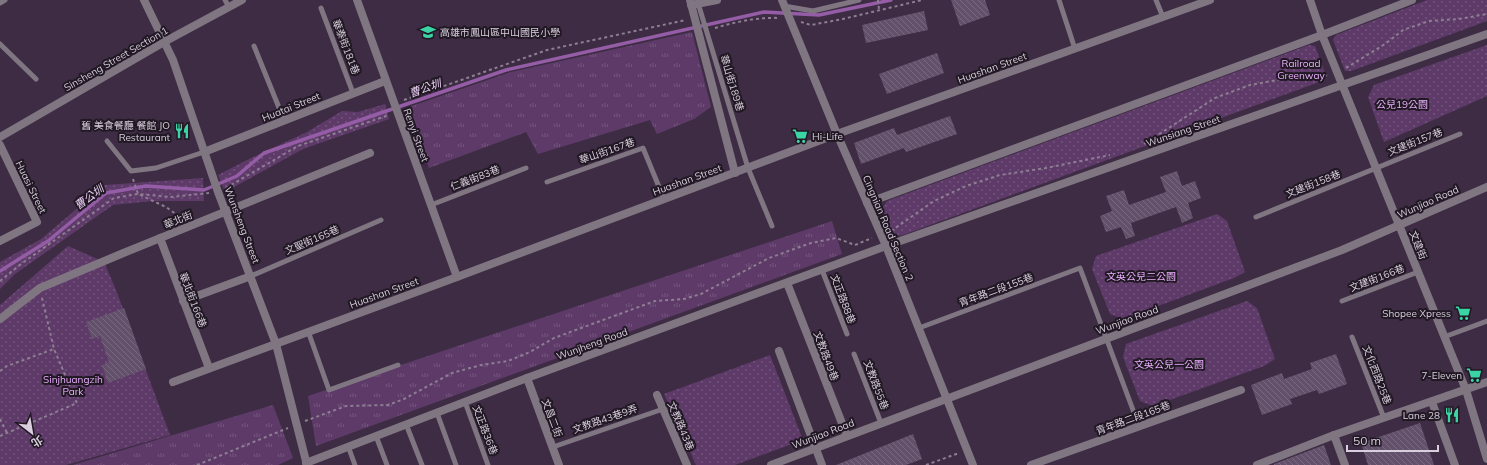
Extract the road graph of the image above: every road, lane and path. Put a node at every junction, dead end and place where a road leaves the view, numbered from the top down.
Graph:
1 (5, 0) edge
2 (144, 0) edge
3 (242, 0) edge
4 (357, 0) edge
5 (717, 0) edge
6 (859, 0) edge
7 (878, 0) edge
8 (922, 0) edge
9 (1059, 0) edge
10 (1156, 0) edge
11 (1210, 0) edge
12 (1310, 0) edge
13 (1412, 0) edge
14 (0, 3) edge
15 (693, 3) edge
16 (783, 3) edge
17 (227, 4) edge
18 (321, 8) dead end
19 (879, 10) junction
20 (1487, 14) edge
21 (1162, 17) junction
22 (789, 18) junction
23 (697, 19) junction
24 (703, 31) junction
25 (1487, 34) edge
26 (1322, 35) junction
27 (164, 42) junction
28 (0, 44) edge
29 (254, 46) dead end
30 (1075, 49) junction
31 (1349, 67) dead end
32 (1321, 77) dead end
33 (36, 79) dead end
34 (385, 81) junction
35 (1343, 85) junction
36 (353, 93) junction
37 (395, 108) junction
38 (284, 120) junction
39 (837, 134) junction
40 (1460, 134) dead end
41 (0, 138) edge
42 (108, 141) dead end
43 (0, 145) edge
44 (1141, 145) dead end
45 (204, 152) junction
46 (370, 153) dead end
47 (1117, 154) dead end
48 (526, 168) dead end
49 (748, 168) junction
50 (1376, 168) junction
51 (735, 173) junction
52 (134, 182) dead end
53 (547, 182) dead end
54 (1487, 187) edge
55 (218, 191) junction
56 (138, 193) junction
57 (664, 199) junction
58 (868, 203) junction
59 (431, 205) junction
60 (227, 212) junction
61 (1256, 217) dead end
62 (381, 220) dead end
63 (193, 225) junction
64 (1399, 225) junction
65 (772, 226) dead end
66 (894, 230) dead end
67 (160, 238) junction
68 (0, 241) edge
69 (855, 245) dead end
70 (886, 246) junction
71 (822, 270) junction
72 (1418, 272) junction
73 (251, 276) junction
74 (457, 277) junction
75 (0, 282) edge
76 (787, 283) junction
77 (40, 288) junction
78 (183, 301) junction
79 (1342, 301) dead end
80 (0, 319) edge
81 (1487, 321) edge
82 (919, 328) junction
83 (308, 331) junction
84 (847, 334) dead end
85 (1444, 336) junction
86 (1352, 337) dead end
87 (1106, 338) junction
88 (276, 344) junction
89 (54, 349) junction
90 (779, 350) dead end
91 (854, 354) dead end
92 (398, 365) dead end
93 (209, 368) junction
94 (0, 371) edge
95 (527, 378) junction
96 (173, 382) dead end
97 (1487, 382) edge
98 (1241, 390) dead end
99 (1466, 390) junction
100 (657, 395) dead end
101 (946, 398) junction
102 (465, 402) junction
103 (1432, 402) junction
104 (663, 408) junction
105 (437, 413) junction
106 (1384, 418) junction
107 (0, 419) edge
108 (302, 422) dead end
109 (881, 423) junction
110 (406, 424) junction
111 (1139, 426) junction
112 (283, 430) dead end
113 (7, 433) junction
114 (1334, 435) junction
115 (0, 436) edge
116 (376, 436) junction
117 (847, 436) junction
118 (348, 446) junction
119 (553, 447) junction
120 (816, 448) junction
121 (967, 450) junction
122 (1487, 459) edge
123 (306, 464) edge
124 (197, 465) edge
125 (355, 465) edge
126 (387, 465) edge
127 (422, 465) edge
128 (456, 465) edge
129 (488, 465) edge
130 (559, 465) edge
131 (686, 465) edge
132 (770, 465) edge
133 (822, 465) edge
134 (926, 465) edge
135 (973, 465) edge
136 (1031, 465) edge
137 (1257, 465) edge
138 (1345, 465) edge
139 (1455, 465) edge

1 - 14 lane
2 - 27 street, Wunsheng Street
3 - 17 street, Sinsheng Street Section 1
4 - 34 street, Renyi Street
5 - 15 street
6 - 16 lane
7 - 19 path
8 - 19 path
9 - 30 lane
10 - 21 lane
11 - 21 street, Huashan Street
12 - 26 street, 文建街
13 - 26 street
15 - 23 street
16 - 22 street, Cingnian Road Section 2
17 - 27 street, Sinsheng Street Section 1
18 - 36 lane, 華泰街181巷
19 - 22 path
20 - 31 path
21 - 30 street, Huashan Street
22 - 24 path
22 - 39 street, Cingnian Road Section 2
23 - 24 street
23 - 37 path
24 - 49 lane, 華山街189巷
24 - 51 street
25 - 35 street, Wunsiang Street
26 - 35 street, 文建街
26 - 58 street
27 - 41 street, Sinsheng Street Section 1
27 - 45 street, Wunsheng Street
28 - 33 lane
29 - 38 lane
30 - 39 street, Huashan Street
32 - 44 path
34 - 36 street, Huatai Street
34 - 37 street, Renyi Street
35 - 50 street, 文建街
35 - 70 street, Wunsiang Street
36 - 38 street, Huatai Street
37 - 55 path
37 - 59 street, Renyi Street
38 - 45 street, Huatai Street
39 - 49 street, Huashan Street
39 - 58 street, Cingnian Road Section 2
40 - 50 lane, 文建街157巷
42 - 45 lane
43 - 68 street, Huasi Street
45 - 55 street, Wunsheng Street
46 - 60 street, 華北街
47 - 66 path
48 - 59 lane, 仁義街83巷
49 - 51 street, Huashan Street
49 - 65 lane, 華山街189巷
50 - 61 lane, 文建街158巷
50 - 64 street, 文建街
51 - 57 street, Huashan Street
52 - 56 path
53 - 57 lane, 華山街167巷
54 - 64 street, Wunjiao Road
55 - 56 path
55 - 60 street, Wunsheng Street
56 - 63 path
56 - 75 path
57 - 74 street, Huashan Street
58 - 70 street, Cingnian Road Section 2
59 - 74 street, Renyi Street
60 - 63 street, 華北街
60 - 73 street, Wunsheng Street
62 - 73 lane, 文聖街165巷
63 - 67 street, 華北街
64 - 72 street, 文建街
64 - 87 street, Wunjiao Road
67 - 77 street, 華北街
67 - 78 street, 華北街166巷
69 - 108 path
70 - 71 street, Wunjheng Road
70 - 82 street, Cingnian Road Section 2
71 - 76 street, Wunjheng Road
71 - 84 lane, 文正路88巷
72 - 79 lane, 文建街166巷
72 - 85 street, 文建街
73 - 78 street
73 - 88 street, Wunsheng Street
74 - 83 street, Huashan Street
76 - 95 street, Wunjheng Road
76 - 117 street, 文教路49巷
77 - 80 street, 華北街
77 - 89 path
78 - 93 street, 華北街166巷
81 - 85 lane
82 - 87 lane, 青年路二段155巷
82 - 101 street, Cingnian Road Section 2
83 - 88 street, Huashan Street
83 - 92 lane
85 - 99 street, 文建街
86 - 106 lane, 文化西路25巷
87 - 101 street, Wunjiao Road
87 - 111 lane
88 - 93 street, Huashan Street
88 - 123 street, Wunsheng Street
89 - 94 path
89 - 113 path
90 - 120 street
91 - 109 lane, 文教路55巷
93 - 96 street, Huashan Street
95 - 102 street, Wunjheng Road
95 - 119 street, 文昌二街
97 - 99 street
98 - 111 street, 青年路二段165巷
99 - 103 street
99 - 122 street, 文建街
100 - 104 street, 文教路43巷
101 - 109 street, Wunjiao Road
101 - 121 street, Cingnian Road Section 2
102 - 105 street, Wunjheng Road
102 - 129 lane, 文正路36巷
103 - 106 street
103 - 139 street
104 - 119 lane, 文教路43巷9弄
104 - 131 street, 文教路43巷
105 - 110 street, Wunjheng Road
105 - 128 lane
106 - 114 street
107 - 113 path
109 - 117 street, Wunjiao Road
110 - 116 street, Wunjheng Road
110 - 127 lane
111 - 136 street, 青年路二段165巷
112 - 124 path
113 - 115 path
114 - 137 street
114 - 138 street
116 - 118 street, Wunjheng Road
116 - 126 lane
117 - 120 street, Wunjiao Road
118 - 123 street, Wunjheng Road
118 - 125 lane
119 - 130 street, 文昌二街
120 - 132 street, Wunjiao Road
120 - 133 street
121 - 134 path
121 - 135 street, Cingnian Road Section 2

